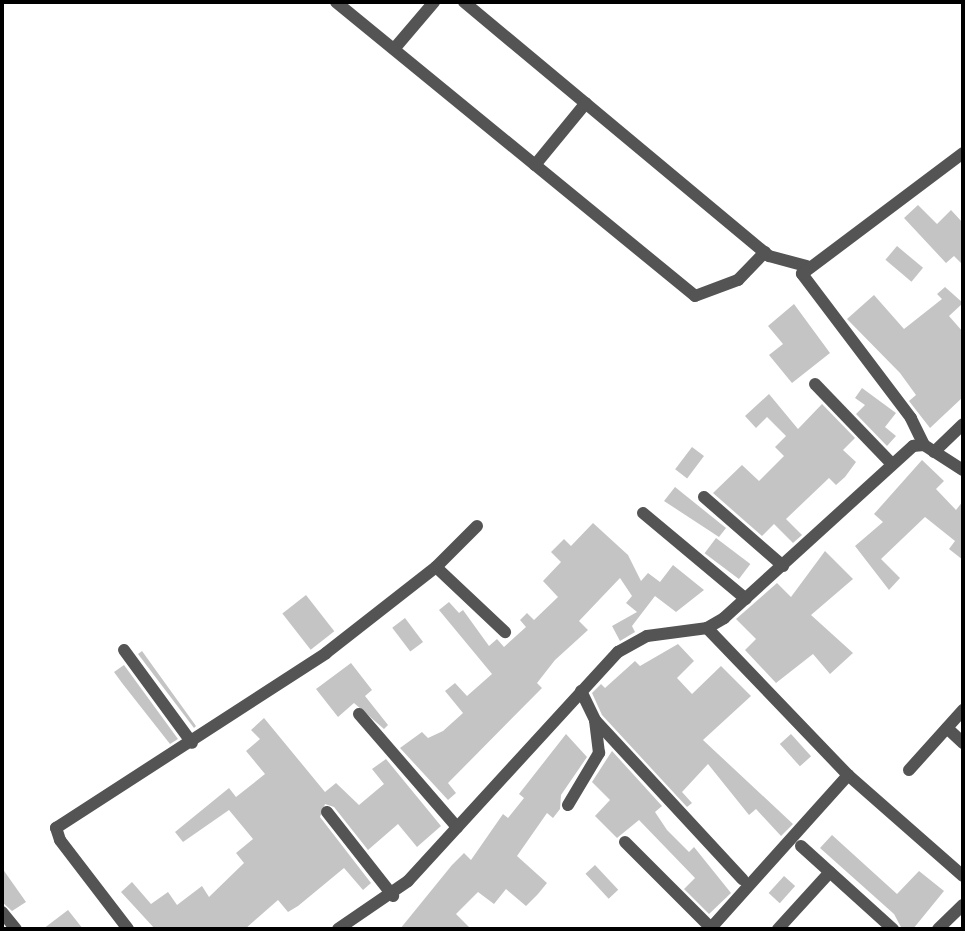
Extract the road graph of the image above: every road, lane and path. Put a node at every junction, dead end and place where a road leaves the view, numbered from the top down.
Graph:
1 (336, 2) edge
2 (434, 2) edge
3 (464, 2) edge
4 (394, 49) junction
5 (586, 103) junction
6 (963, 153) edge
7 (535, 165) junction
8 (765, 252) junction
9 (807, 266) junction
10 (815, 384) dead end
11 (963, 424) edge
12 (929, 448) junction
13 (892, 464) junction
14 (963, 470) edge
15 (704, 497) dead end
16 (643, 513) dead end
17 (477, 526) dead end
18 (783, 566) junction
19 (436, 567) junction
20 (746, 600) junction
21 (715, 624) junction
22 (505, 632) dead end
23 (124, 650) dead end
24 (581, 691) junction
25 (359, 714) dead end
26 (962, 714) edge
27 (595, 720) junction
28 (947, 728) junction
29 (192, 743) junction
30 (963, 743) edge
31 (909, 770) dead end
32 (848, 775) junction
33 (568, 805) dead end
34 (327, 813) dead end
35 (457, 827) junction
36 (625, 842) dead end
37 (801, 846) dead end
38 (830, 872) junction
39 (963, 876) edge
40 (742, 879) dead end
41 (393, 896) junction
42 (963, 905) edge
43 (2, 912) edge
44 (889, 928) edge
45 (16, 929) edge
46 (128, 929) edge
47 (338, 929) edge
48 (711, 929) edge
49 (778, 929) edge
50 (938, 929) edge

1 - 4 street
2 - 4 street
3 - 5 street
4 - 7 street
5 - 7 street
5 - 8 street
6 - 9 street
7 - 8 street
8 - 9 street
9 - 12 street
10 - 13 street
11 - 12 street
12 - 13 street
12 - 14 street
13 - 18 street
15 - 18 street
16 - 20 street
17 - 19 street
18 - 20 street
19 - 22 street
19 - 29 street
20 - 21 street
21 - 24 street
21 - 32 street
23 - 29 street
24 - 27 street
24 - 35 street
25 - 35 street
26 - 28 street
27 - 33 street
27 - 40 street
28 - 30 street
28 - 31 street
29 - 46 street
32 - 39 street
32 - 48 street
34 - 41 street
35 - 41 street
36 - 48 street
37 - 38 street
38 - 44 street
38 - 49 street
41 - 47 street
42 - 50 street
43 - 45 street

